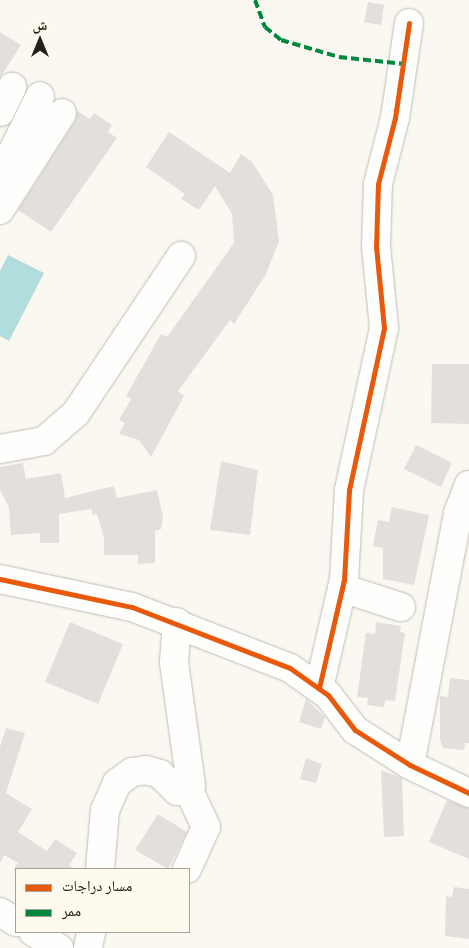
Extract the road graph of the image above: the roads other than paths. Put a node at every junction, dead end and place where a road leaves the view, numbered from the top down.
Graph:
1 (409, 23) dead end
2 (12, 88) dead end
3 (40, 96) dead end
4 (0, 112) edge
5 (62, 113) dead end
6 (0, 177) edge
7 (0, 210) edge
8 (181, 256) dead end
9 (0, 449) edge
10 (469, 485) edge
11 (462, 545) edge
12 (0, 580) edge
13 (342, 588) junction
14 (401, 608) dead end
15 (176, 622) junction
16 (319, 688) junction
17 (410, 765) junction
18 (189, 791) junction
19 (469, 793) edge
20 (100, 868) edge
21 (187, 868) edge
22 (0, 912) edge
23 (15, 921) edge
24 (35, 933) edge
25 (91, 933) edge
26 (59, 948) edge
27 (88, 948) edge

1 - 13 street
2 - 4 street
3 - 6 street
5 - 7 street
8 - 9 street
10 - 11 street
11 - 17 street
12 - 15 street
13 - 14 street
13 - 16 street
15 - 16 street
15 - 18 street
16 - 17 street
17 - 19 street
18 - 20 street
18 - 21 street
22 - 23 street
24 - 26 street
25 - 27 street

